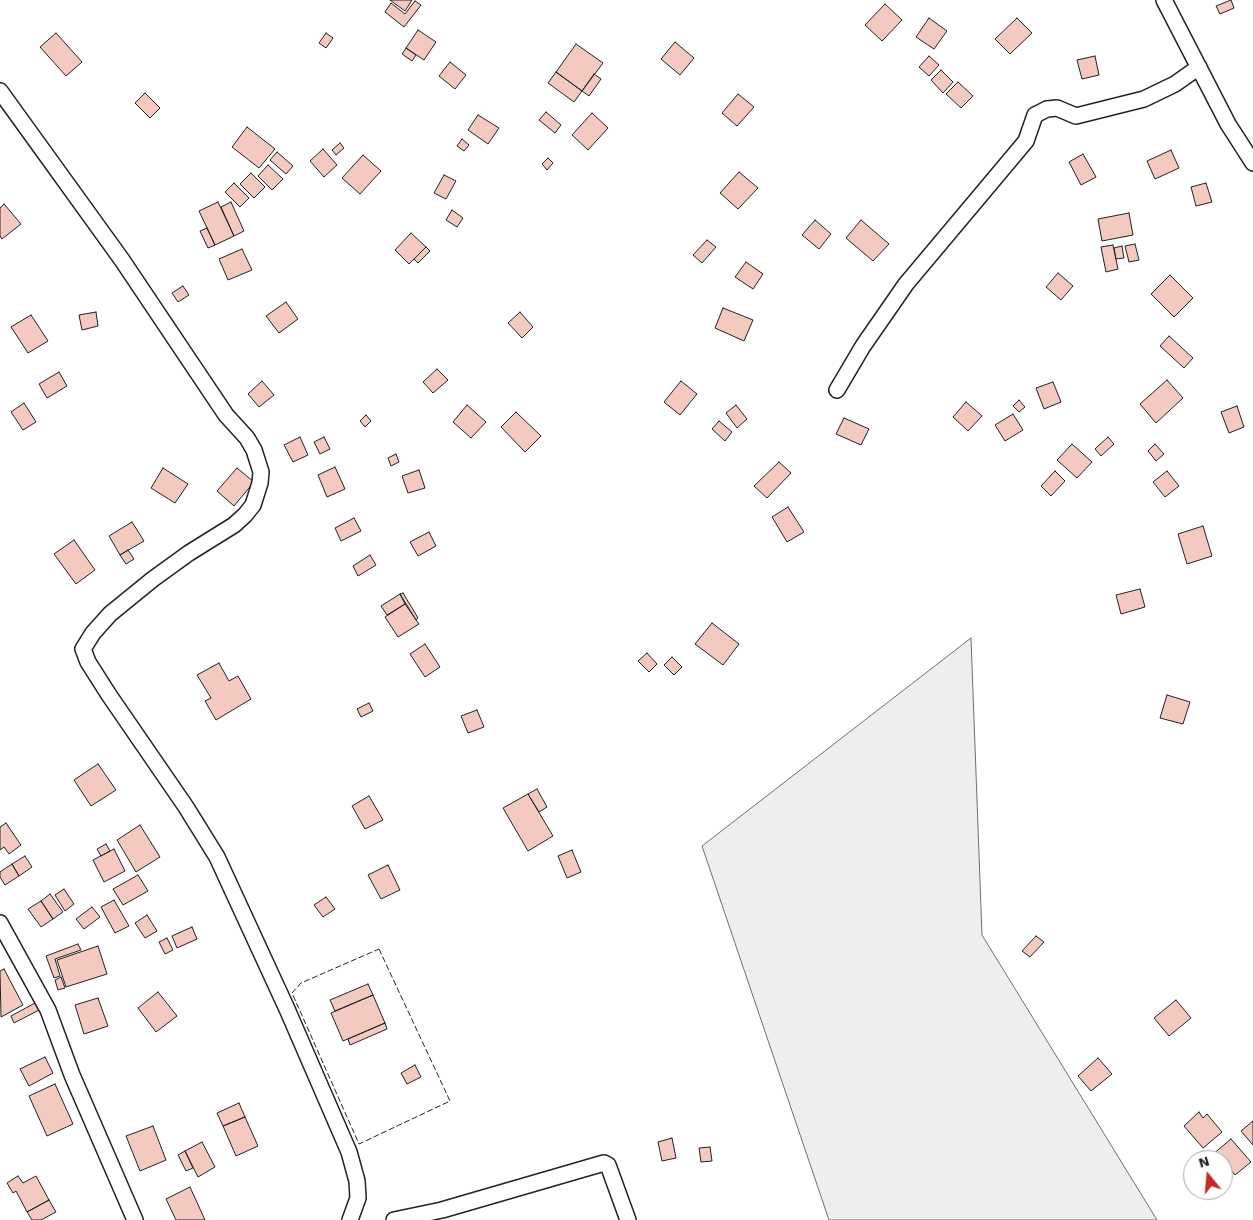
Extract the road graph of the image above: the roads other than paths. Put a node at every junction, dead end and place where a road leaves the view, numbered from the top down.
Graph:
1 (1164, 0) edge
2 (1199, 67) junction
3 (0, 91) edge
4 (1253, 163) edge
5 (837, 390) dead end
6 (0, 923) edge
7 (135, 1220) edge
8 (350, 1220) edge
9 (394, 1220) edge
10 (628, 1220) edge

1 - 2 street
2 - 4 street
2 - 5 street
3 - 8 street
6 - 7 street
9 - 10 street

